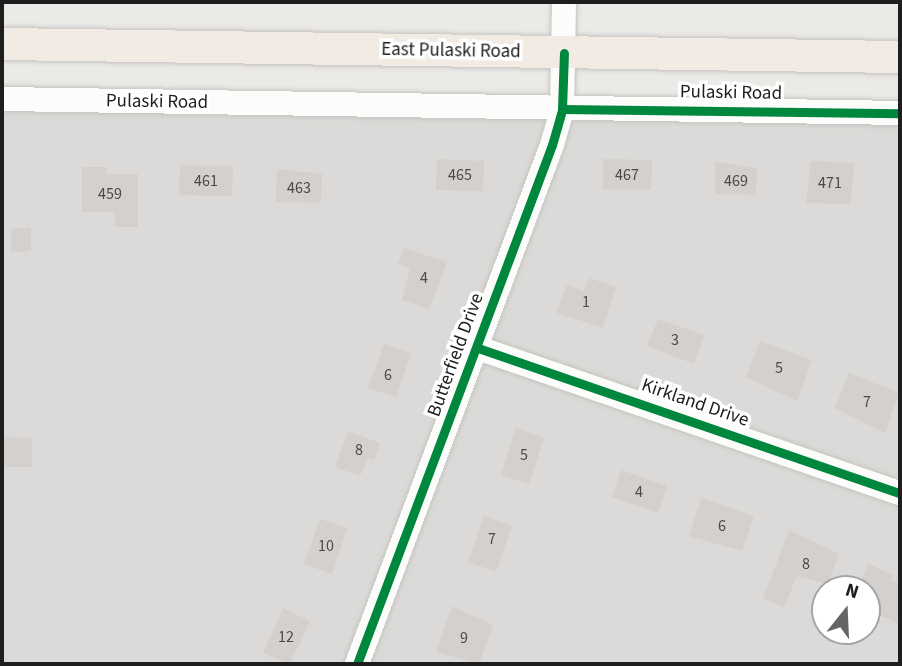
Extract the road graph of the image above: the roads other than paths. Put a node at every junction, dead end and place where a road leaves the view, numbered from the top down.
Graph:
1 (564, 2) edge
2 (2, 44) edge
3 (564, 53) junction
4 (900, 57) edge
5 (2, 99) edge
6 (562, 109) junction
7 (900, 113) edge
8 (478, 348) junction
9 (900, 493) edge
10 (357, 664) edge

1 - 3 street, Butterfield Drive
2 - 3 main road, East Pulaski Road
3 - 4 main road, East Pulaski Road
3 - 6 street, Butterfield Drive
5 - 6 street, Pulaski Road
6 - 7 street, Pulaski Road
6 - 8 street, Butterfield Drive
8 - 9 street, Kirkland Drive
8 - 10 street, Butterfield Drive

